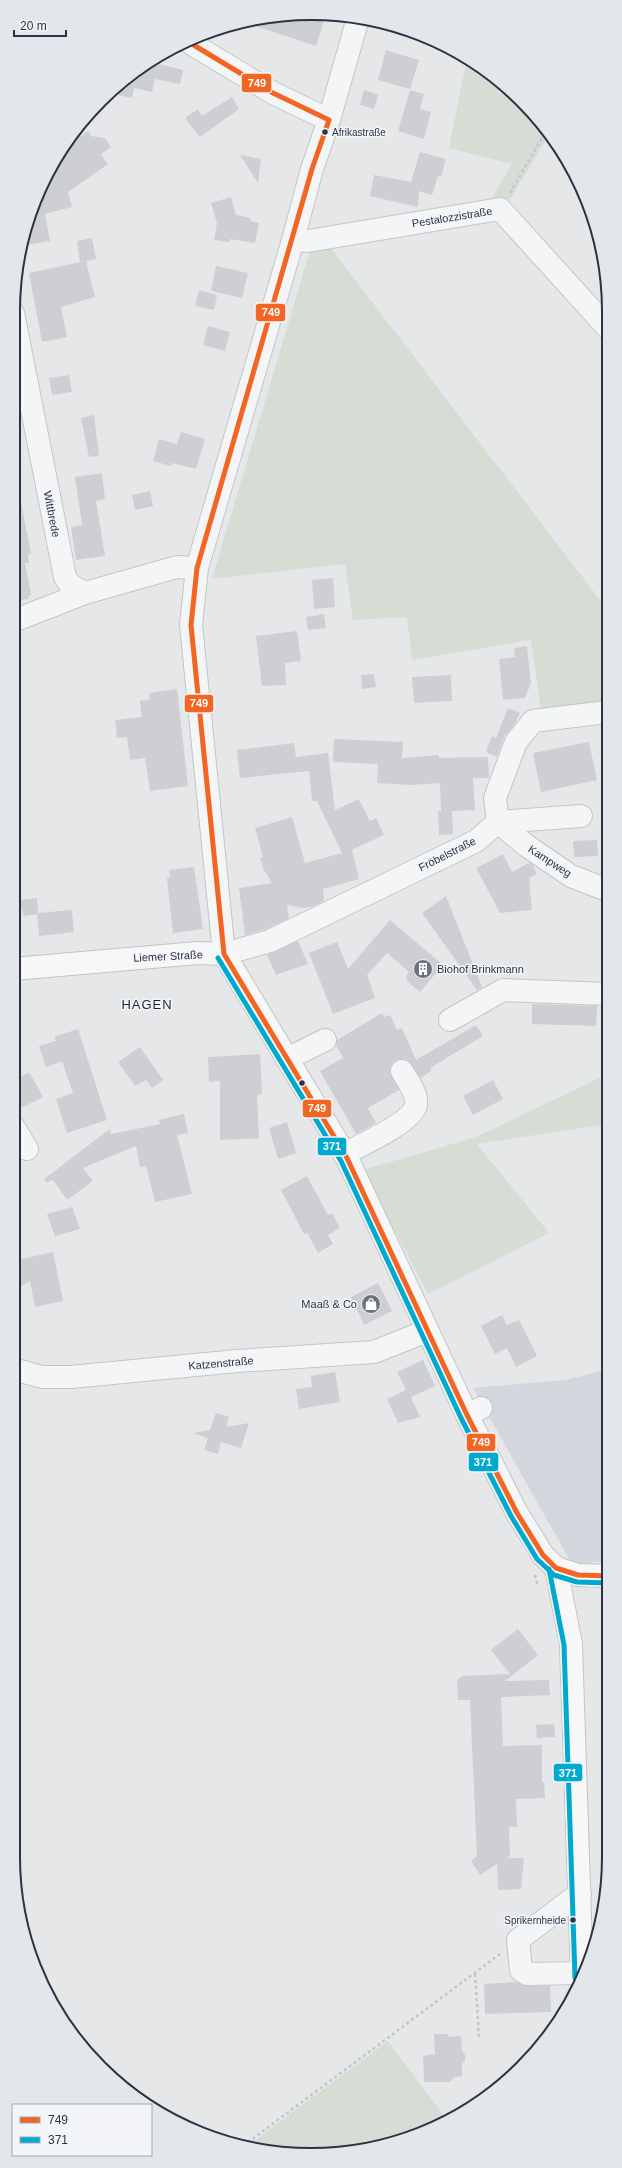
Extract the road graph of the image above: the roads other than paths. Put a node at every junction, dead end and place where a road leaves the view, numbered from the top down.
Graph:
1 (356, 24) edge
2 (193, 45) edge
3 (329, 120) junction
4 (293, 240) junction
5 (602, 321) edge
6 (20, 355) edge
7 (197, 568) junction
8 (85, 593) junction
9 (20, 618) edge
10 (602, 713) edge
11 (581, 816) dead end
12 (498, 822) junction
13 (602, 888) edge
14 (224, 954) junction
15 (20, 968) edge
16 (602, 994) edge
17 (450, 1020) dead end
18 (325, 1040) dead end
19 (287, 1059) junction
20 (402, 1071) dead end
21 (20, 1138) edge
22 (27, 1149) dead end
23 (344, 1154) junction
24 (427, 1331) junction
25 (20, 1371) edge
26 (556, 1568) junction
27 (602, 1576) edge
28 (580, 1893) junction
29 (588, 1946) edge
30 (577, 1976) edge

1 - 3 street
2 - 3 street
3 - 4 street
4 - 5 street, Pestalozzistraße
4 - 7 street
6 - 8 street, Wittbrede
7 - 8 street
7 - 14 street
8 - 9 street
10 - 12 street
11 - 12 street
12 - 13 street, Kampweg
12 - 14 street, Fröbelstraße
14 - 15 main road, Liemer Straße
14 - 19 main road
16 - 17 street
18 - 19 street
19 - 23 main road
20 - 23 street
21 - 22 street
23 - 24 main road
24 - 25 street, Katzenstraße
24 - 26 main road
26 - 27 main road
26 - 28 main road
28 - 29 main road
28 - 30 street

